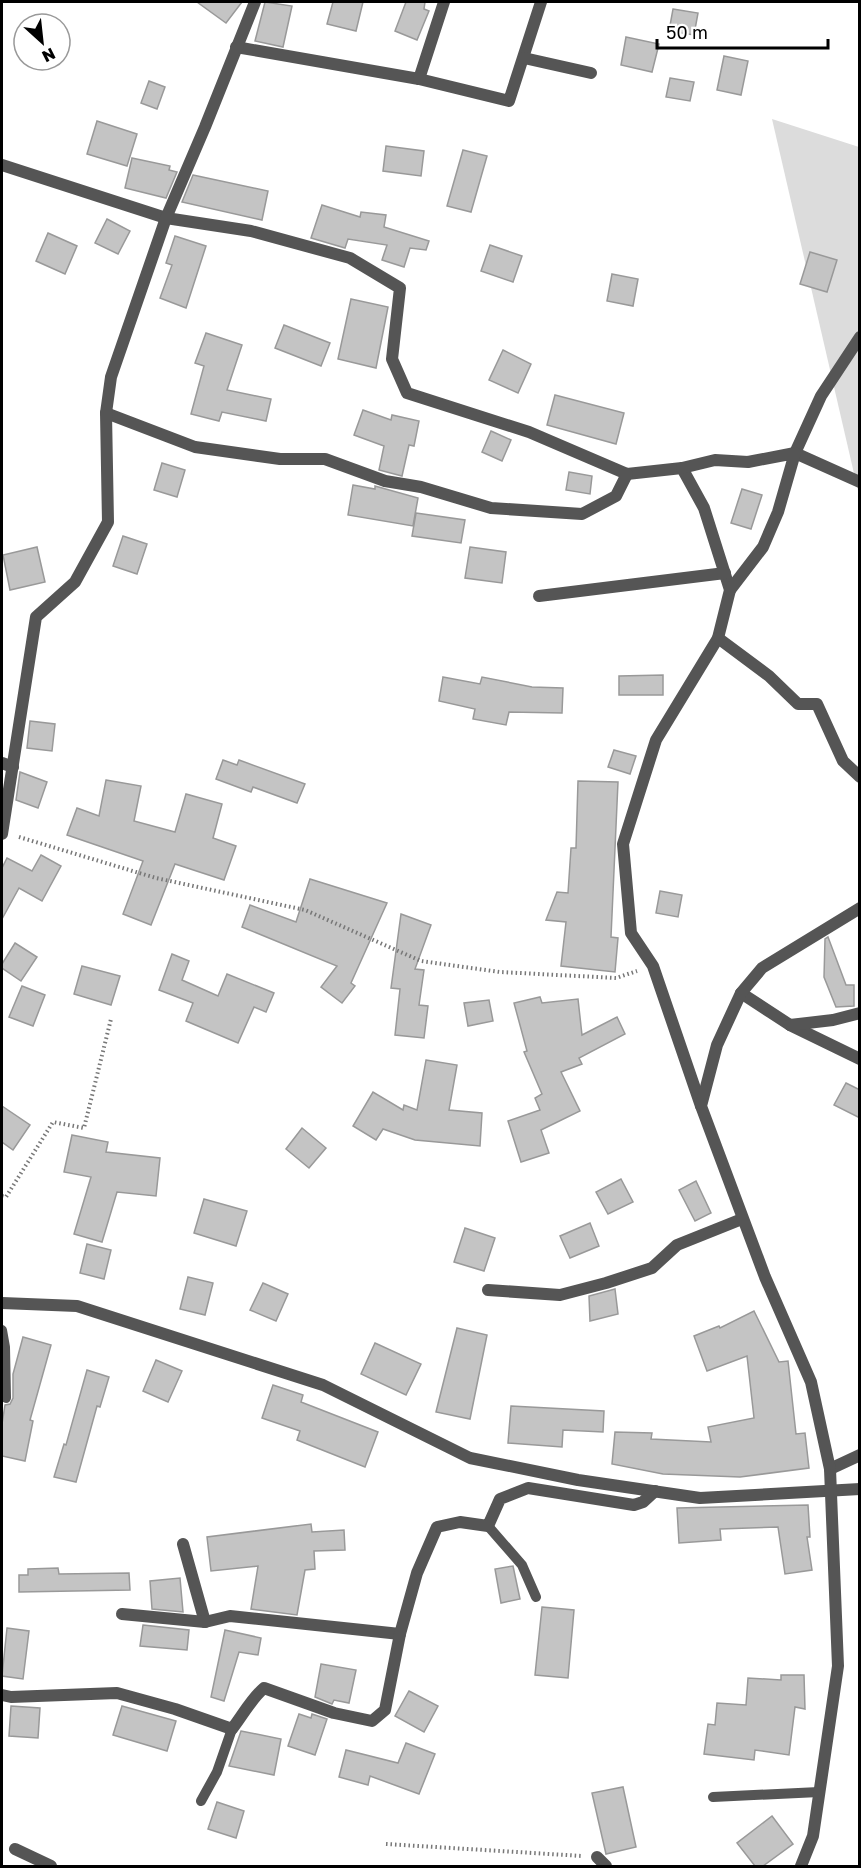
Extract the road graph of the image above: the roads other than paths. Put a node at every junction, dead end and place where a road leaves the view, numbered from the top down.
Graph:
1 (255, 2) edge
2 (444, 2) edge
3 (541, 2) edge
4 (236, 48) junction
5 (524, 58) junction
6 (591, 73) dead end
7 (419, 79) junction
8 (2, 165) edge
9 (166, 218) junction
10 (860, 338) edge
11 (106, 413) junction
12 (795, 453) junction
13 (682, 468) junction
14 (627, 474) junction
15 (860, 482) edge
16 (725, 573) junction
17 (730, 590) junction
18 (539, 596) dead end
19 (718, 638) junction
20 (8, 765) edge
21 (860, 777) edge
22 (3, 833) edge
23 (860, 908) edge
24 (741, 993) junction
25 (860, 1013) edge
26 (790, 1025) junction
27 (860, 1059) edge
28 (701, 1106) junction
29 (742, 1219) junction
30 (488, 1290) dead end
31 (2, 1303) edge
32 (2, 1330) edge
33 (6, 1398) dead end
34 (860, 1455) edge
35 (830, 1469) junction
36 (860, 1489) edge
37 (655, 1491) junction
38 (831, 1491) junction
39 (488, 1526) junction
40 (183, 1544) dead end
41 (536, 1597) dead end
42 (122, 1614) dead end
43 (205, 1622) junction
44 (400, 1634) junction
45 (2, 1695) edge
46 (232, 1729) junction
47 (819, 1792) junction
48 (713, 1797) dead end
49 (201, 1802) dead end
50 (15, 1850) dead end
51 (51, 1866) edge
52 (801, 1866) edge

1 - 4 street
2 - 7 street
3 - 5 street
4 - 7 street
4 - 9 street
5 - 6 street
5 - 7 street
8 - 9 street
9 - 11 street
9 - 14 street
10 - 12 street
11 - 14 street
11 - 20 street
12 - 13 street
12 - 15 street
12 - 17 street
13 - 14 street
13 - 16 street
16 - 17 street
16 - 18 street
17 - 19 street
19 - 21 street
19 - 28 street
20 - 22 street
23 - 24 street
24 - 26 street
24 - 28 street
25 - 26 street
26 - 27 street
28 - 29 street
29 - 30 street
29 - 35 street
31 - 37 street
32 - 33 lane
34 - 35 street
35 - 38 street
36 - 38 street
37 - 38 street
37 - 39 street
38 - 47 street
39 - 41 lane
39 - 44 street
40 - 43 street
42 - 43 street
43 - 44 street
44 - 46 street
45 - 46 street
46 - 49 lane
47 - 48 lane
47 - 52 street
50 - 51 street

